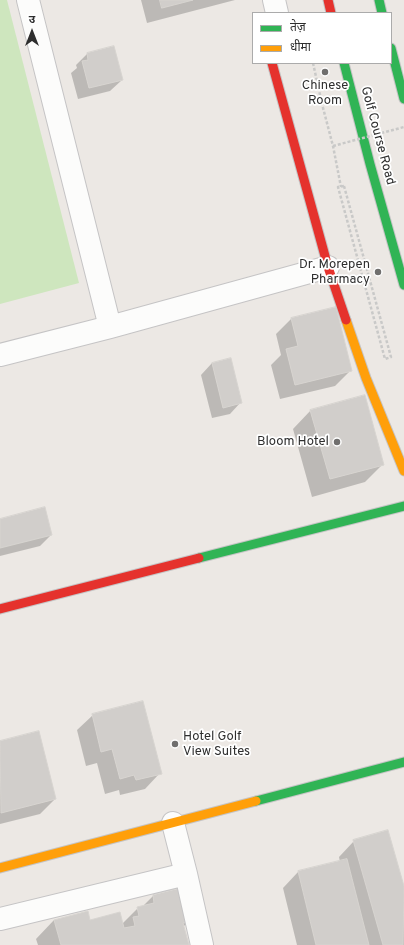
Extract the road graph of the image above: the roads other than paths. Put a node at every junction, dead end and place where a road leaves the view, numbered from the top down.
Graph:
1 (28, 0) edge
2 (274, 0) edge
3 (328, 0) edge
4 (378, 0) edge
5 (277, 12) edge
6 (331, 12) edge
7 (382, 12) edge
8 (392, 52) edge
9 (272, 64) edge
10 (344, 64) edge
11 (404, 99) edge
12 (328, 267) junction
13 (404, 285) edge
14 (110, 327) junction
15 (0, 355) edge
16 (404, 471) edge
17 (404, 506) edge
18 (0, 609) edge
19 (404, 762) edge
20 (173, 823) junction
21 (0, 868) edge
22 (186, 874) junction
23 (0, 919) edge
24 (202, 945) edge

1 - 14 street
2 - 5 street
3 - 6 street
4 - 7 street
8 - 11 street
9 - 12 street
10 - 13 street, Golf Course Road
12 - 14 street
12 - 16 street
14 - 15 street
17 - 18 street
19 - 20 street
20 - 21 street
20 - 22 street
22 - 23 street
22 - 24 street

